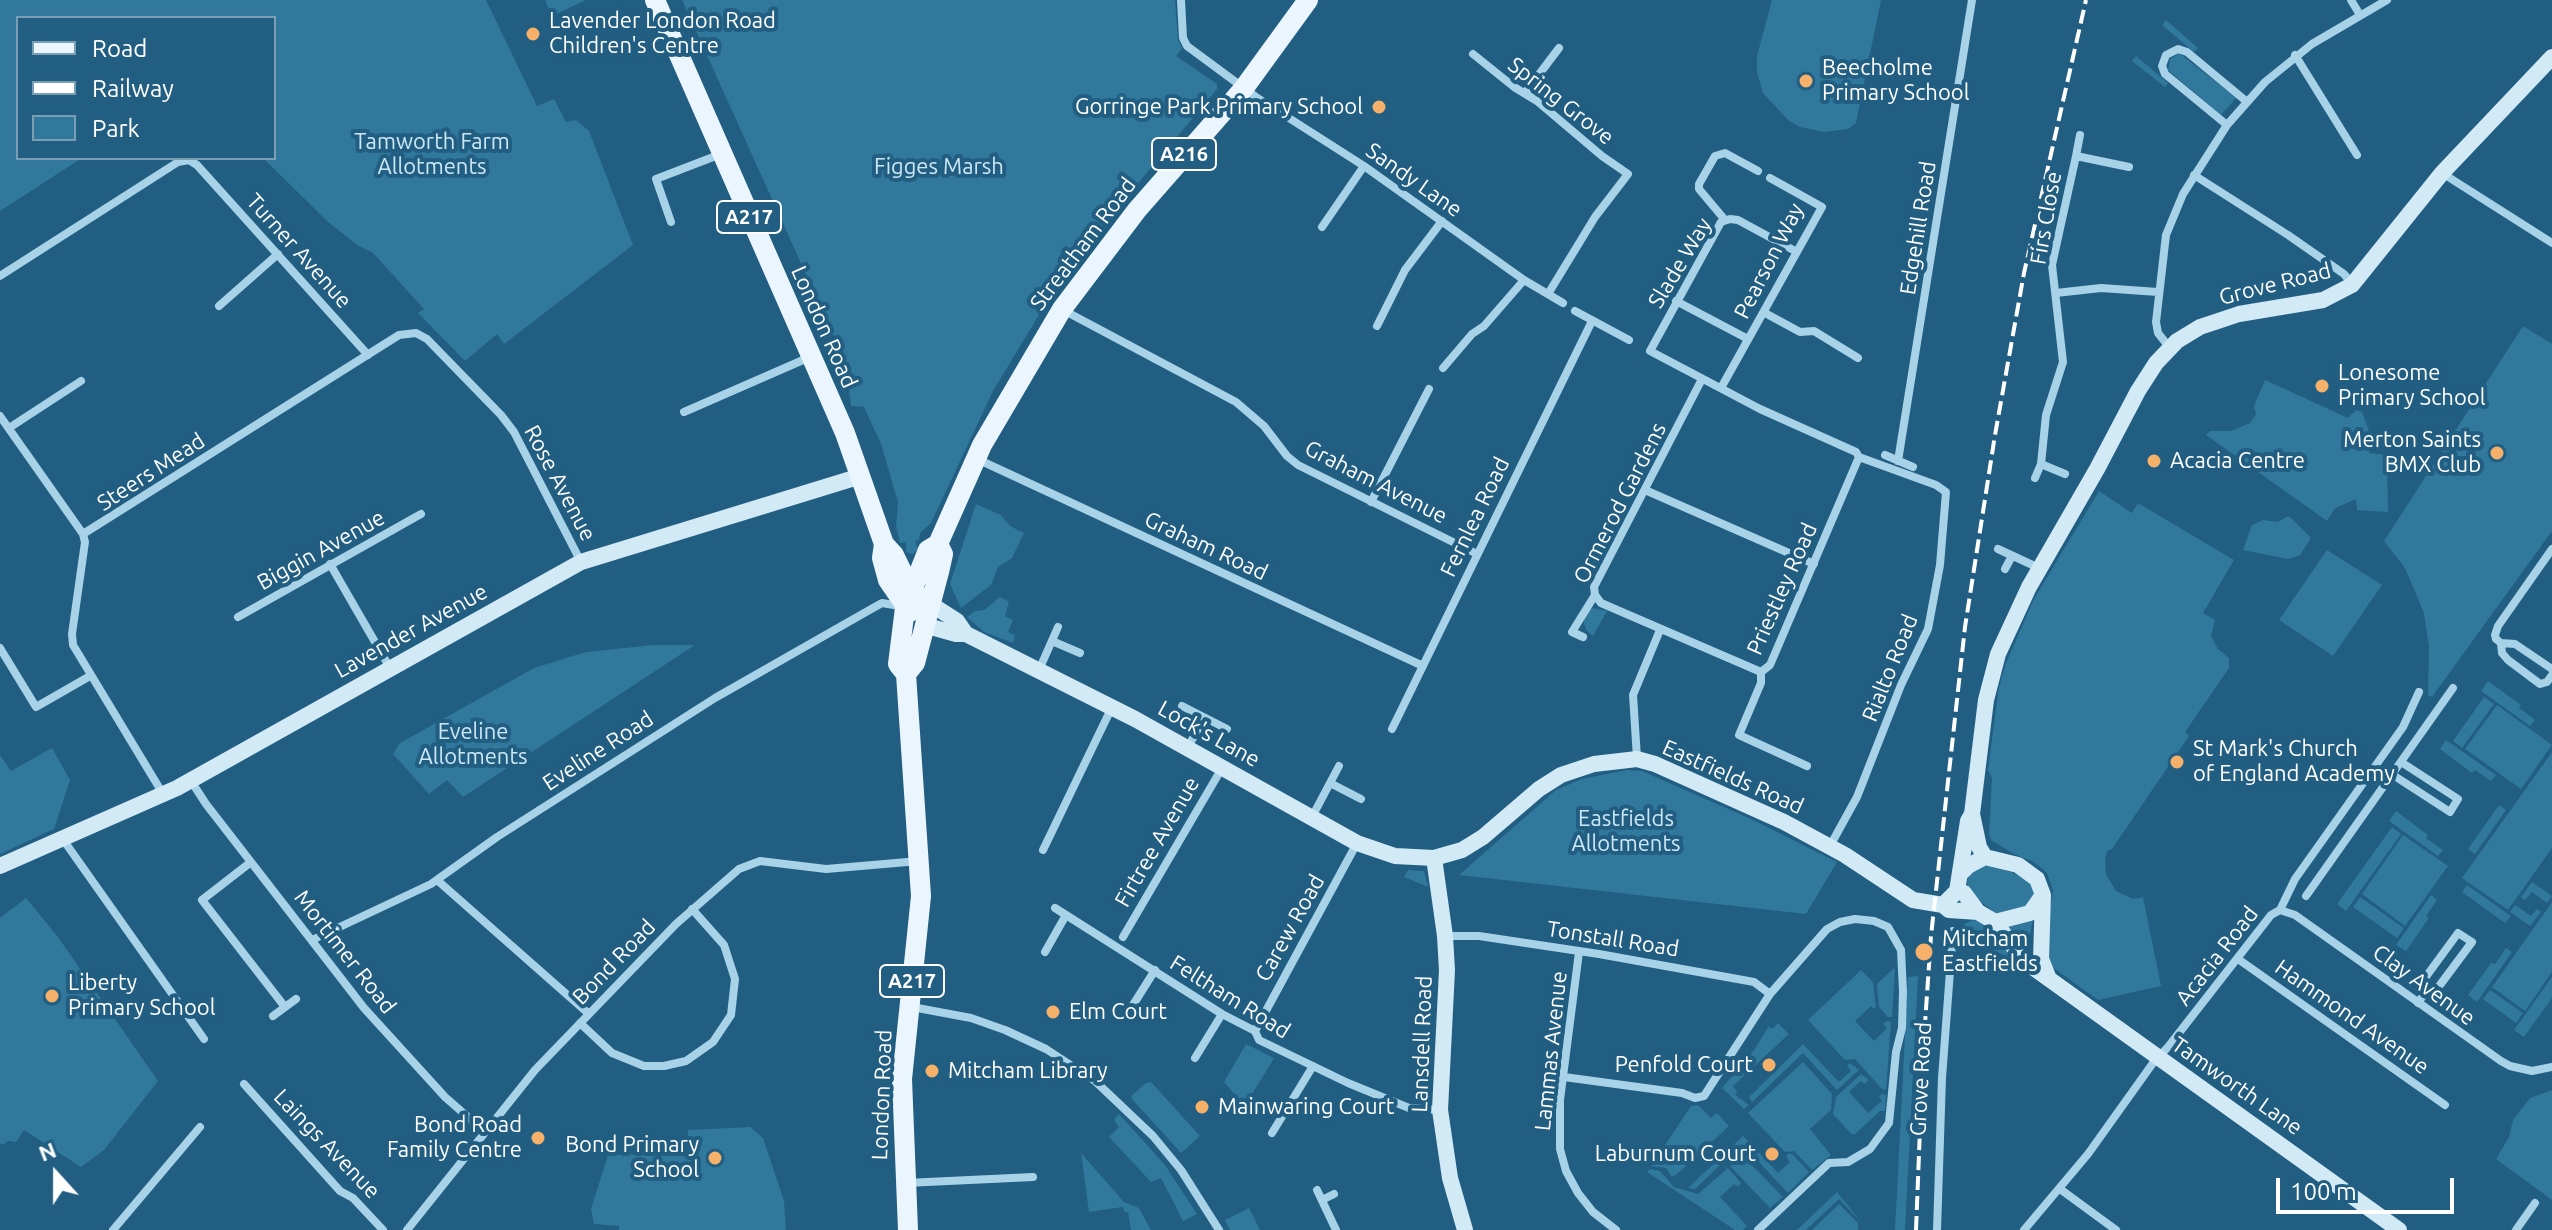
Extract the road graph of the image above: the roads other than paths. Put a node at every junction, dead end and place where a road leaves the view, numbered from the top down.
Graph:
1 (655, 0) edge
2 (1181, 0) edge
3 (1308, 0) edge
4 (1972, 0) edge
5 (2351, 0) edge
6 (2387, 0) edge
7 (2360, 15) junction
8 (1559, 48) dead end
9 (1473, 54) dead end
10 (2295, 55) junction
11 (2548, 66) edge
12 (1238, 84) junction
13 (1525, 93) junction
14 (2246, 101) junction
15 (2227, 125) junction
16 (2080, 135) dead end
17 (722, 154) junction
18 (2357, 155) dead end
19 (2076, 156) junction
20 (1364, 166) junction
21 (2129, 167) dead end
22 (1758, 171) dead end
23 (2442, 173) junction
24 (2194, 175) junction
25 (1770, 178) dead end
26 (1725, 220) junction
27 (1442, 221) junction
28 (671, 222) dead end
29 (1322, 227) dead end
30 (2552, 243) edge
31 (1797, 252) junction
32 (278, 254) junction
33 (0, 276) edge
34 (1524, 280) junction
35 (2352, 285) junction
36 (2158, 292) junction
37 (2056, 293) junction
38 (1548, 294) junction
39 (1676, 301) junction
40 (1563, 303) dead end
41 (219, 306) dead end
42 (1062, 309) junction
43 (1575, 311) dead end
44 (1765, 313) junction
45 (1592, 321) junction
46 (1377, 326) dead end
47 (399, 335) joint
48 (1748, 339) junction
49 (1629, 340) dead end
50 (2169, 347) junction
51 (368, 355) junction
52 (811, 357) junction
53 (1858, 358) dead end
54 (1443, 368) dead end
55 (1702, 379) junction
56 (81, 381) dead end
57 (1721, 388) junction
58 (1429, 389) dead end
59 (684, 412) dead end
60 (0, 416) edge
61 (9, 428) junction
62 (1885, 455) dead end
63 (1859, 457) junction
64 (975, 458) junction
65 (1898, 461) junction
66 (2041, 464) junction
67 (1914, 472) junction
68 (2065, 474) dead end
69 (861, 476) junction
70 (2035, 478) dead end
71 (1645, 490) junction
72 (1371, 502) junction
73 (421, 514) dead end
74 (83, 534) junction
75 (938, 544) junction
76 (1998, 549) dead end
77 (2552, 549) edge
78 (1477, 554) junction
79 (2012, 556) junction
80 (581, 562) junction
81 (330, 564) junction
82 (1814, 564) junction
83 (2039, 568) junction
84 (2005, 569) dead end
85 (1595, 595) junction
86 (908, 599) junction
87 (929, 603) junction
88 (238, 617) dead end
89 (924, 625) junction
90 (1058, 627) dead end
91 (1660, 630) junction
92 (966, 634) junction
93 (1583, 637) dead end
94 (1052, 641) junction
95 (2501, 643) junction
96 (0, 648) edge
97 (1080, 653) dead end
98 (1423, 666) junction
99 (390, 668) junction
100 (2552, 669) edge
101 (1038, 671) junction
102 (1761, 672) junction
103 (906, 674) junction
104 (2552, 675) edge
105 (90, 676) junction
106 (2453, 688) dead end
107 (2419, 692) dead end
108 (1182, 706) dead end
109 (1112, 707) junction
110 (1204, 718) junction
111 (1227, 729) dead end
112 (1392, 729) dead end
113 (1188, 747) junction
114 (2384, 756) junction
115 (1637, 759) junction
116 (1339, 766) dead end
117 (1807, 766) dead end
118 (1222, 767) junction
119 (2397, 768) junction
120 (191, 781) junction
121 (1330, 783) junction
122 (164, 795) junction
123 (1361, 799) dead end
124 (1972, 814) junction
125 (1312, 817) junction
126 (62, 838) junction
127 (1357, 843) junction
128 (1830, 846) junction
129 (1043, 850) dead end
130 (1985, 857) junction
131 (1434, 858) junction
132 (920, 860) junction
133 (251, 862) junction
134 (0, 866) edge
135 (1960, 874) junction
136 (437, 880) junction
137 (1957, 891) junction
138 (2043, 895) junction
139 (2306, 896) dead end
140 (1936, 905) junction
141 (1055, 908) dead end
142 (692, 909) junction
143 (2280, 910) junction
144 (1978, 912) junction
145 (1066, 915) junction
146 (1995, 922) junction
147 (1953, 931) dead end
148 (1445, 936) junction
149 (1123, 937) dead end
150 (312, 940) junction
151 (1045, 952) dead end
152 (1579, 952) junction
153 (2238, 959) junction
154 (1155, 970) junction
155 (2049, 980) junction
156 (2429, 987) junction
157 (1770, 994) junction
158 (296, 999) dead end
159 (2418, 1003) junction
160 (1133, 1005) dead end
161 (285, 1007) junction
162 (910, 1007) junction
163 (589, 1014) junction
164 (1222, 1014) junction
165 (273, 1016) dead end
166 (580, 1023) junction
167 (1255, 1031) junction
168 (204, 1039) dead end
169 (1195, 1058) dead end
170 (2160, 1058) junction
171 (1313, 1066) junction
172 (2552, 1067) edge
173 (1564, 1077) junction
174 (244, 1084) dead end
175 (2445, 1105) dead end
176 (1440, 1110) junction
177 (200, 1127) dead end
178 (485, 1132) junction
179 (1272, 1133) dead end
180 (1033, 1177) dead end
181 (905, 1183) junction
182 (2060, 1189) junction
183 (1317, 1190) dead end
184 (1334, 1194) dead end
185 (1322, 1200) junction
186 (2535, 1203) dead end
187 (1600, 1225) edge
188 (113, 1230) edge
189 (383, 1230) edge
190 (407, 1230) edge
191 (908, 1230) edge
192 (1219, 1230) edge
193 (1336, 1230) edge
194 (1465, 1230) edge
195 (1616, 1230) edge
196 (1758, 1230) edge
197 (1937, 1230) edge
198 (2024, 1230) edge
199 (2116, 1230) edge
200 (2399, 1230) edge
201 (2516, 1230) edge

1 - 17 main road, London Road / A217
2 - 12 street, Sandy Lane
3 - 12 main road, Streatham Road / A216
4 - 65 street, Edgehill Road
5 - 7 street
6 - 7 street
7 - 10 street
8 - 13 street
9 - 13 street, Spring Grove
10 - 14 street
10 - 18 street
11 - 23 street, Grove Road
12 - 20 street, Sandy Lane
12 - 42 main road, Streatham Road / A216
13 - 38 street, Spring Grove
14 - 15 street
14 - 15 street
15 - 24 street
16 - 19 street
17 - 28 street
17 - 52 main road, London Road / A217
19 - 21 street, Firs Close
19 - 37 street, Firs Close
20 - 27 street, Sandy Lane
20 - 29 street
22 - 26 street
23 - 30 street
23 - 35 street, Grove Road
24 - 35 street
24 - 36 street
25 - 31 street, Pearson Way
26 - 31 street, Slade Way
26 - 39 street, Slade Way
27 - 34 street, Sandy Lane
27 - 46 street
31 - 44 street, Pearson Way
32 - 33 street, Turner Avenue
32 - 41 street
32 - 51 street, Turner Avenue
34 - 38 street, Sandy Lane
34 - 54 street
35 - 50 street, Grove Road
36 - 37 street, Firs Close
36 - 50 street
37 - 66 street, Firs Close
38 - 40 street, Sandy Lane
39 - 48 street, Pearson Way
39 - 55 street, Slade Way
42 - 64 main road, Streatham Road / A216
42 - 72 street, Graham Avenue
43 - 45 street
44 - 48 street, Pearson Way
44 - 53 street
45 - 49 street
45 - 78 street, Fernlea Road
47 - 51 street, Steers Mead
47 - 80 street, Rose Avenue
48 - 57 street, Pearson Way
50 - 83 street, Grove Road
51 - 74 street, Steers Mead
52 - 59 street
52 - 69 main road, London Road / A217
55 - 57 street
55 - 71 street, Ormerod Gardens
56 - 61 street
57 - 63 street
58 - 72 street
60 - 61 street
61 - 74 street
62 - 65 street
63 - 67 street
63 - 82 street, Priestley Road
64 - 75 main road, Streatham Road / A216
64 - 98 street, Graham Road
65 - 67 street
66 - 68 street
66 - 70 street, Firs Close
67 - 128 street, Rialto Road
69 - 80 street, Lavender Avenue
69 - 86 main road, London Road / A217
71 - 82 street
71 - 85 street, Ormerod Gardens
72 - 78 street, Graham Avenue
73 - 81 street, Biggin Avenue
74 - 105 street, Steers Mead
75 - 86 main road, Streatham Road / A216
75 - 87 main road, Streatham Road / A216
76 - 79 street
77 - 95 street
78 - 98 street, Fernlea Road
79 - 83 street
79 - 84 street
80 - 99 street, Lavender Avenue
81 - 88 street, Biggin Avenue
81 - 99 street
82 - 102 street, Priestley Road
83 - 124 street, Grove Road
85 - 91 street
85 - 93 street, Ormerod Gardens
86 - 87 main road
86 - 89 main road
86 - 103 main road, London Road / A217
86 - 136 street, Eveline Road
87 - 89 main road, Streatham Road
87 - 92 street, Lock's Lane
89 - 92 street, Lock's Lane
89 - 103 main road, London Road / A217
90 - 94 street
91 - 102 street
91 - 115 street
92 - 101 street, Lock's Lane
94 - 97 street
94 - 101 street
95 - 100 street
95 - 104 street
96 - 105 street
98 - 112 street, Fernlea Road
99 - 120 street, Lavender Avenue
101 - 109 street, Lock's Lane
102 - 117 street, Priestley Road
103 - 132 main road, London Road / A217
105 - 122 street, Steers Mead
106 - 119 street
107 - 114 street, Acacia Road
108 - 110 street
109 - 113 street, Lock's Lane
109 - 129 street
110 - 111 street
110 - 113 street
113 - 118 street, Lock's Lane
114 - 119 street
114 - 143 street, Acacia Road
115 - 128 street, Eastfields Road
115 - 131 street, Eastfields Road
116 - 121 street
118 - 125 street, Lock's Lane
118 - 149 street, Firtree Avenue
119 - 119 street
119 - 139 street
120 - 122 street, Lavender Avenue
120 - 133 street, Mortimer Road
121 - 123 street
121 - 125 street
122 - 126 street, Lavender Avenue
124 - 130 street, Grove Road
124 - 135 street, Grove Road
125 - 127 street, Lock's Lane
126 - 134 street, Lavender Avenue
126 - 168 street
127 - 131 street, Lock's Lane
127 - 167 street, Carew Road
128 - 140 street, Eastfields Road
130 - 135 street
130 - 138 street
131 - 148 street, Lansdell Road
132 - 142 street, Bond Road
132 - 162 main road, London Road / A217
133 - 150 street, Mortimer Road
133 - 161 street
135 - 137 street
136 - 150 street, Eveline Road
136 - 163 street
137 - 140 street
137 - 144 street
138 - 146 street
138 - 155 street
140 - 144 street
141 - 145 street, Feltham Road
142 - 163 street, Bond Road
142 - 166 street
143 - 153 street, Acacia Road
143 - 159 street, Clay Avenue
144 - 146 street
145 - 151 street
145 - 154 street, Feltham Road
146 - 155 street, Tamworth Lane
147 - 197 street, Grove Road
148 - 152 street, Tonstall Road
148 - 176 street, Lansdell Road
150 - 178 street, Mortimer Road
152 - 157 street, Tonstall Road
152 - 173 street, Lammas Avenue
153 - 170 street, Acacia Road
153 - 175 street, Hammond Avenue
154 - 160 street
154 - 164 street, Feltham Road
155 - 170 street, Tamworth Lane
156 - 156 street
156 - 159 street
157 - 173 street
157 - 196 street
158 - 161 street
159 - 172 street, Clay Avenue
161 - 165 street
162 - 181 main road, London Road / A217
162 - 192 street
163 - 166 street, Bond Road
164 - 167 street, Feltham Road
164 - 169 street
166 - 178 street, Bond Road
167 - 171 street, Feltham Road
170 - 182 street, Acacia Road
170 - 200 street, Tamworth Lane
171 - 176 street, Feltham Road
171 - 179 street
173 - 187 street, Lammas Avenue
174 - 189 street, Laings Avenue
176 - 194 street, Lansdell Road
177 - 188 street
178 - 190 street, Bond Road
180 - 181 street
181 - 191 main road, London Road / A217
182 - 198 street, Acacia Road
182 - 199 street
183 - 185 street
184 - 185 street
185 - 193 street
186 - 201 street
187 - 195 street, Lammas Avenue

